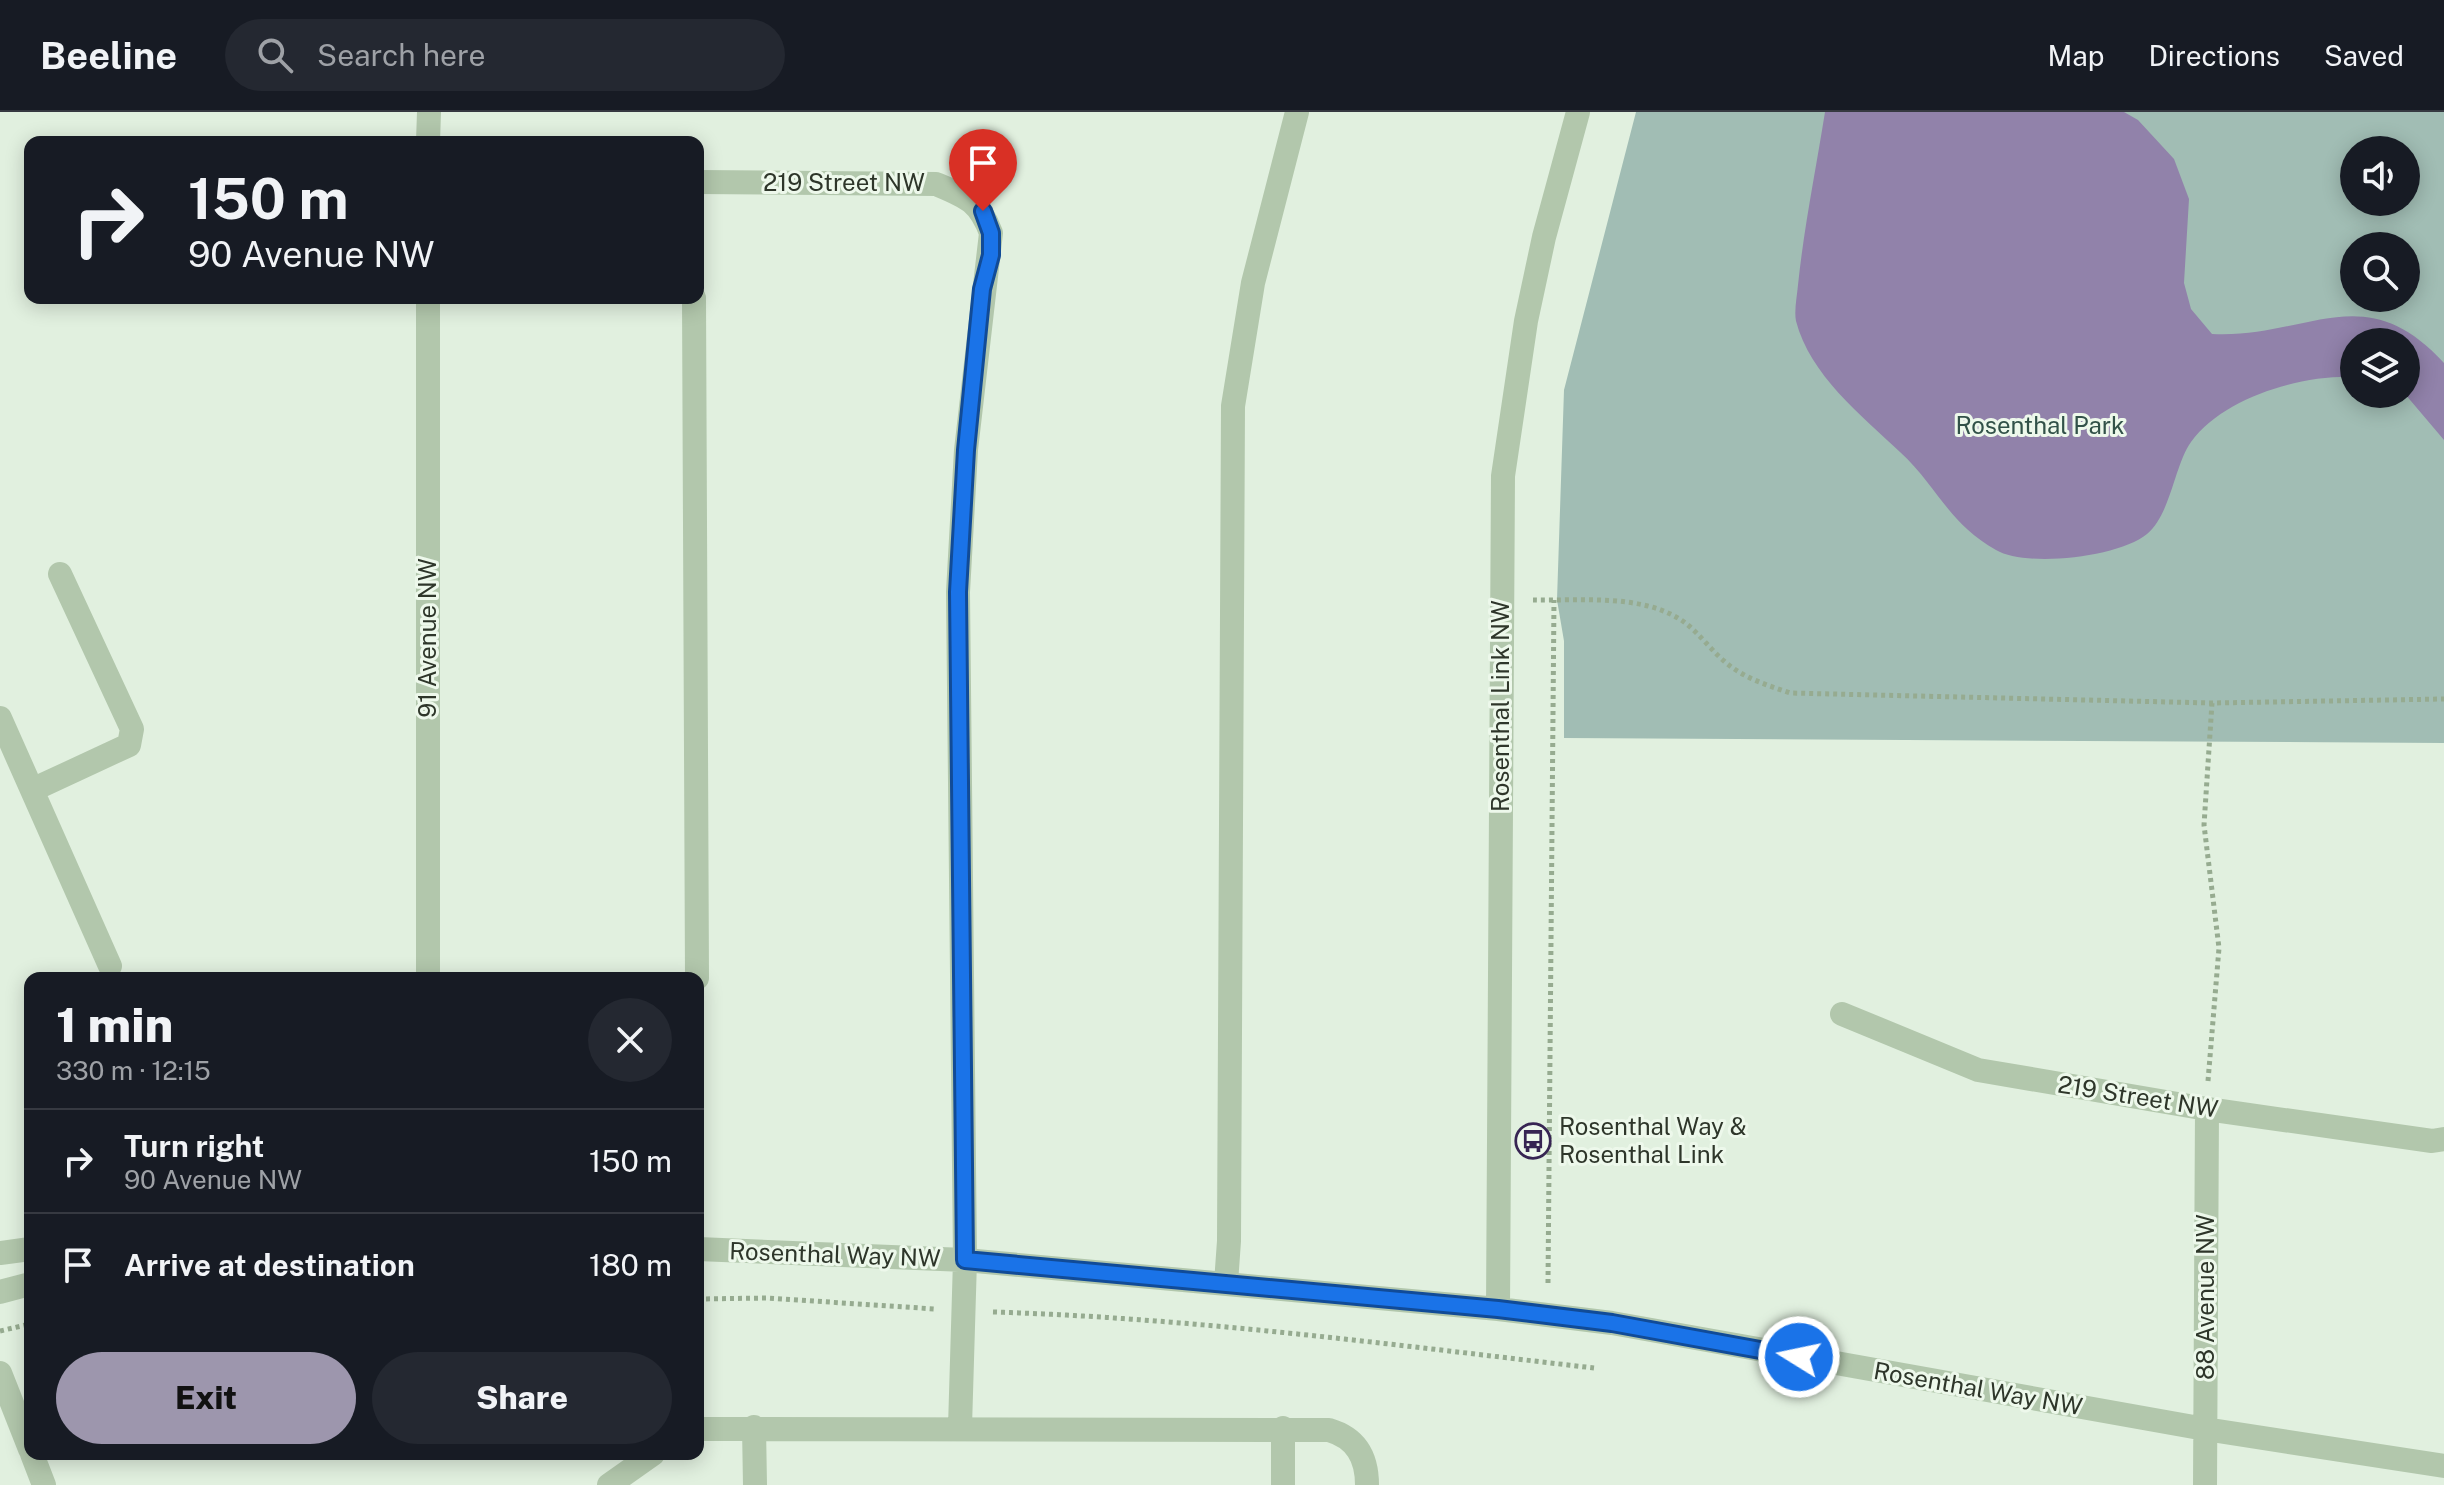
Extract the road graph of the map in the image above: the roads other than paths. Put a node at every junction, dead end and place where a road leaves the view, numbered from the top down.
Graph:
1 (429, 112) edge
2 (1297, 112) edge
3 (1578, 112) edge
4 (428, 136) edge
5 (704, 182) edge
6 (428, 304) edge
7 (694, 304) edge
8 (60, 574) dead end
9 (0, 718) edge
10 (32, 790) junction
11 (110, 966) dead end
12 (428, 972) edge
13 (697, 972) edge
14 (1842, 1014) dead end
15 (2207, 1109) junction
16 (2444, 1139) edge
17 (704, 1249) edge
18 (24, 1250) edge
19 (0, 1253) edge
20 (965, 1260) junction
21 (1226, 1283) junction
22 (24, 1286) edge
23 (0, 1292) edge
24 (1498, 1309) junction
25 (0, 1373) edge
26 (754, 1427) junction
27 (960, 1427) junction
28 (1283, 1428) junction
29 (704, 1429) edge
30 (2205, 1429) junction
31 (24, 1434) edge
32 (34, 1460) edge
33 (644, 1460) edge
34 (2444, 1466) edge
35 (44, 1485) edge
36 (609, 1485) edge
37 (755, 1485) edge
38 (1283, 1485) edge
39 (1367, 1485) edge
40 (2205, 1485) edge

1 - 4 street
2 - 21 street
3 - 24 street, Rosenthal Link NW
5 - 20 street, 219 Street NW
6 - 12 street, 91 Avenue NW
7 - 13 street
8 - 10 street
9 - 10 street
10 - 11 street
14 - 15 street, 219 Street NW
15 - 16 street, 219 Street NW
15 - 30 street, 88 Avenue NW
17 - 20 street, Rosenthal Way NW
18 - 19 street
20 - 21 street, Rosenthal Way NW
20 - 27 street
21 - 24 street, Rosenthal Way NW
22 - 23 street
24 - 30 street, Rosenthal Way NW
25 - 31 street
26 - 27 street
26 - 29 street
26 - 37 street
27 - 28 street
28 - 38 street
28 - 39 street
30 - 34 street, Rosenthal Way NW
30 - 40 street, 88 Avenue NW
32 - 35 street
33 - 36 street

